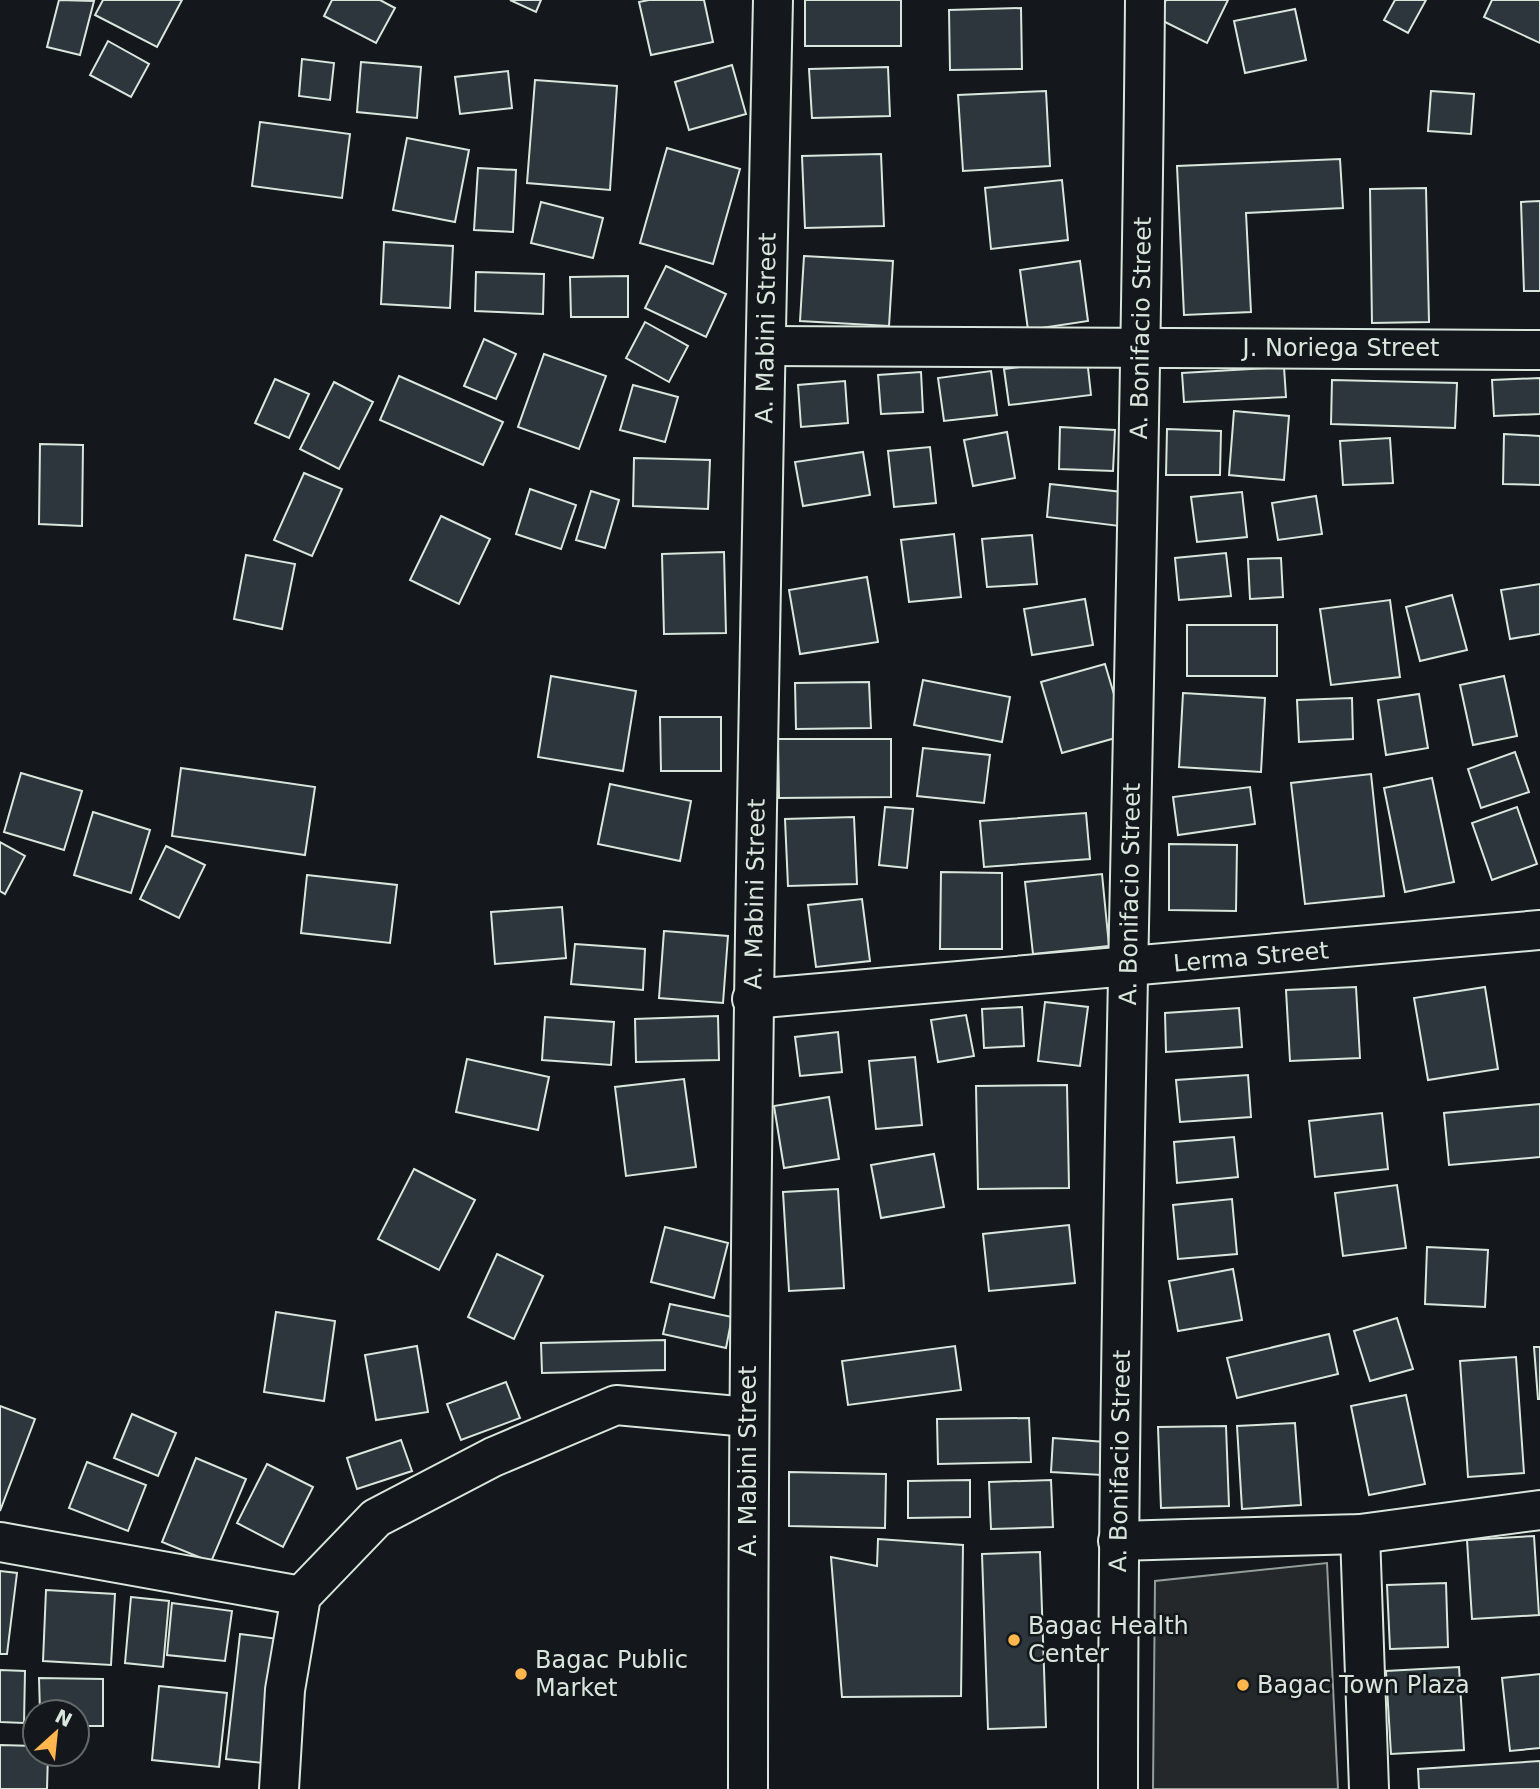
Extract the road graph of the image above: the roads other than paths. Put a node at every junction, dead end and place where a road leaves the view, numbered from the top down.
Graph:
1 (773, 0) edge
2 (1145, 0) edge
3 (766, 346) junction
4 (1142, 347) junction
5 (1540, 350) edge
6 (1540, 930) edge
7 (1128, 968) junction
8 (752, 999) junction
9 (748, 1417) junction
10 (1540, 1510) edge
11 (1360, 1534) junction
12 (1118, 1541) junction
13 (0, 1542) edge
14 (301, 1596) junction
15 (279, 1789) edge
16 (748, 1789) edge
17 (1118, 1789) edge
18 (1369, 1789) edge

1 - 3 street, A. Mabini Street
2 - 4 street, A. Bonifacio Street
3 - 4 street, J. Noriega Street
3 - 8 street, A. Mabini Street
4 - 5 street, J. Noriega Street
4 - 7 street, A. Bonifacio Street
6 - 7 street, Lerma Street
7 - 8 street, Lerma Street
7 - 12 street, A. Bonifacio Street
8 - 9 street, A. Mabini Street
9 - 14 street
9 - 16 street, A. Mabini Street
10 - 11 street
11 - 12 street
11 - 18 street
12 - 17 street, A. Bonifacio Street
13 - 14 street
14 - 15 street

